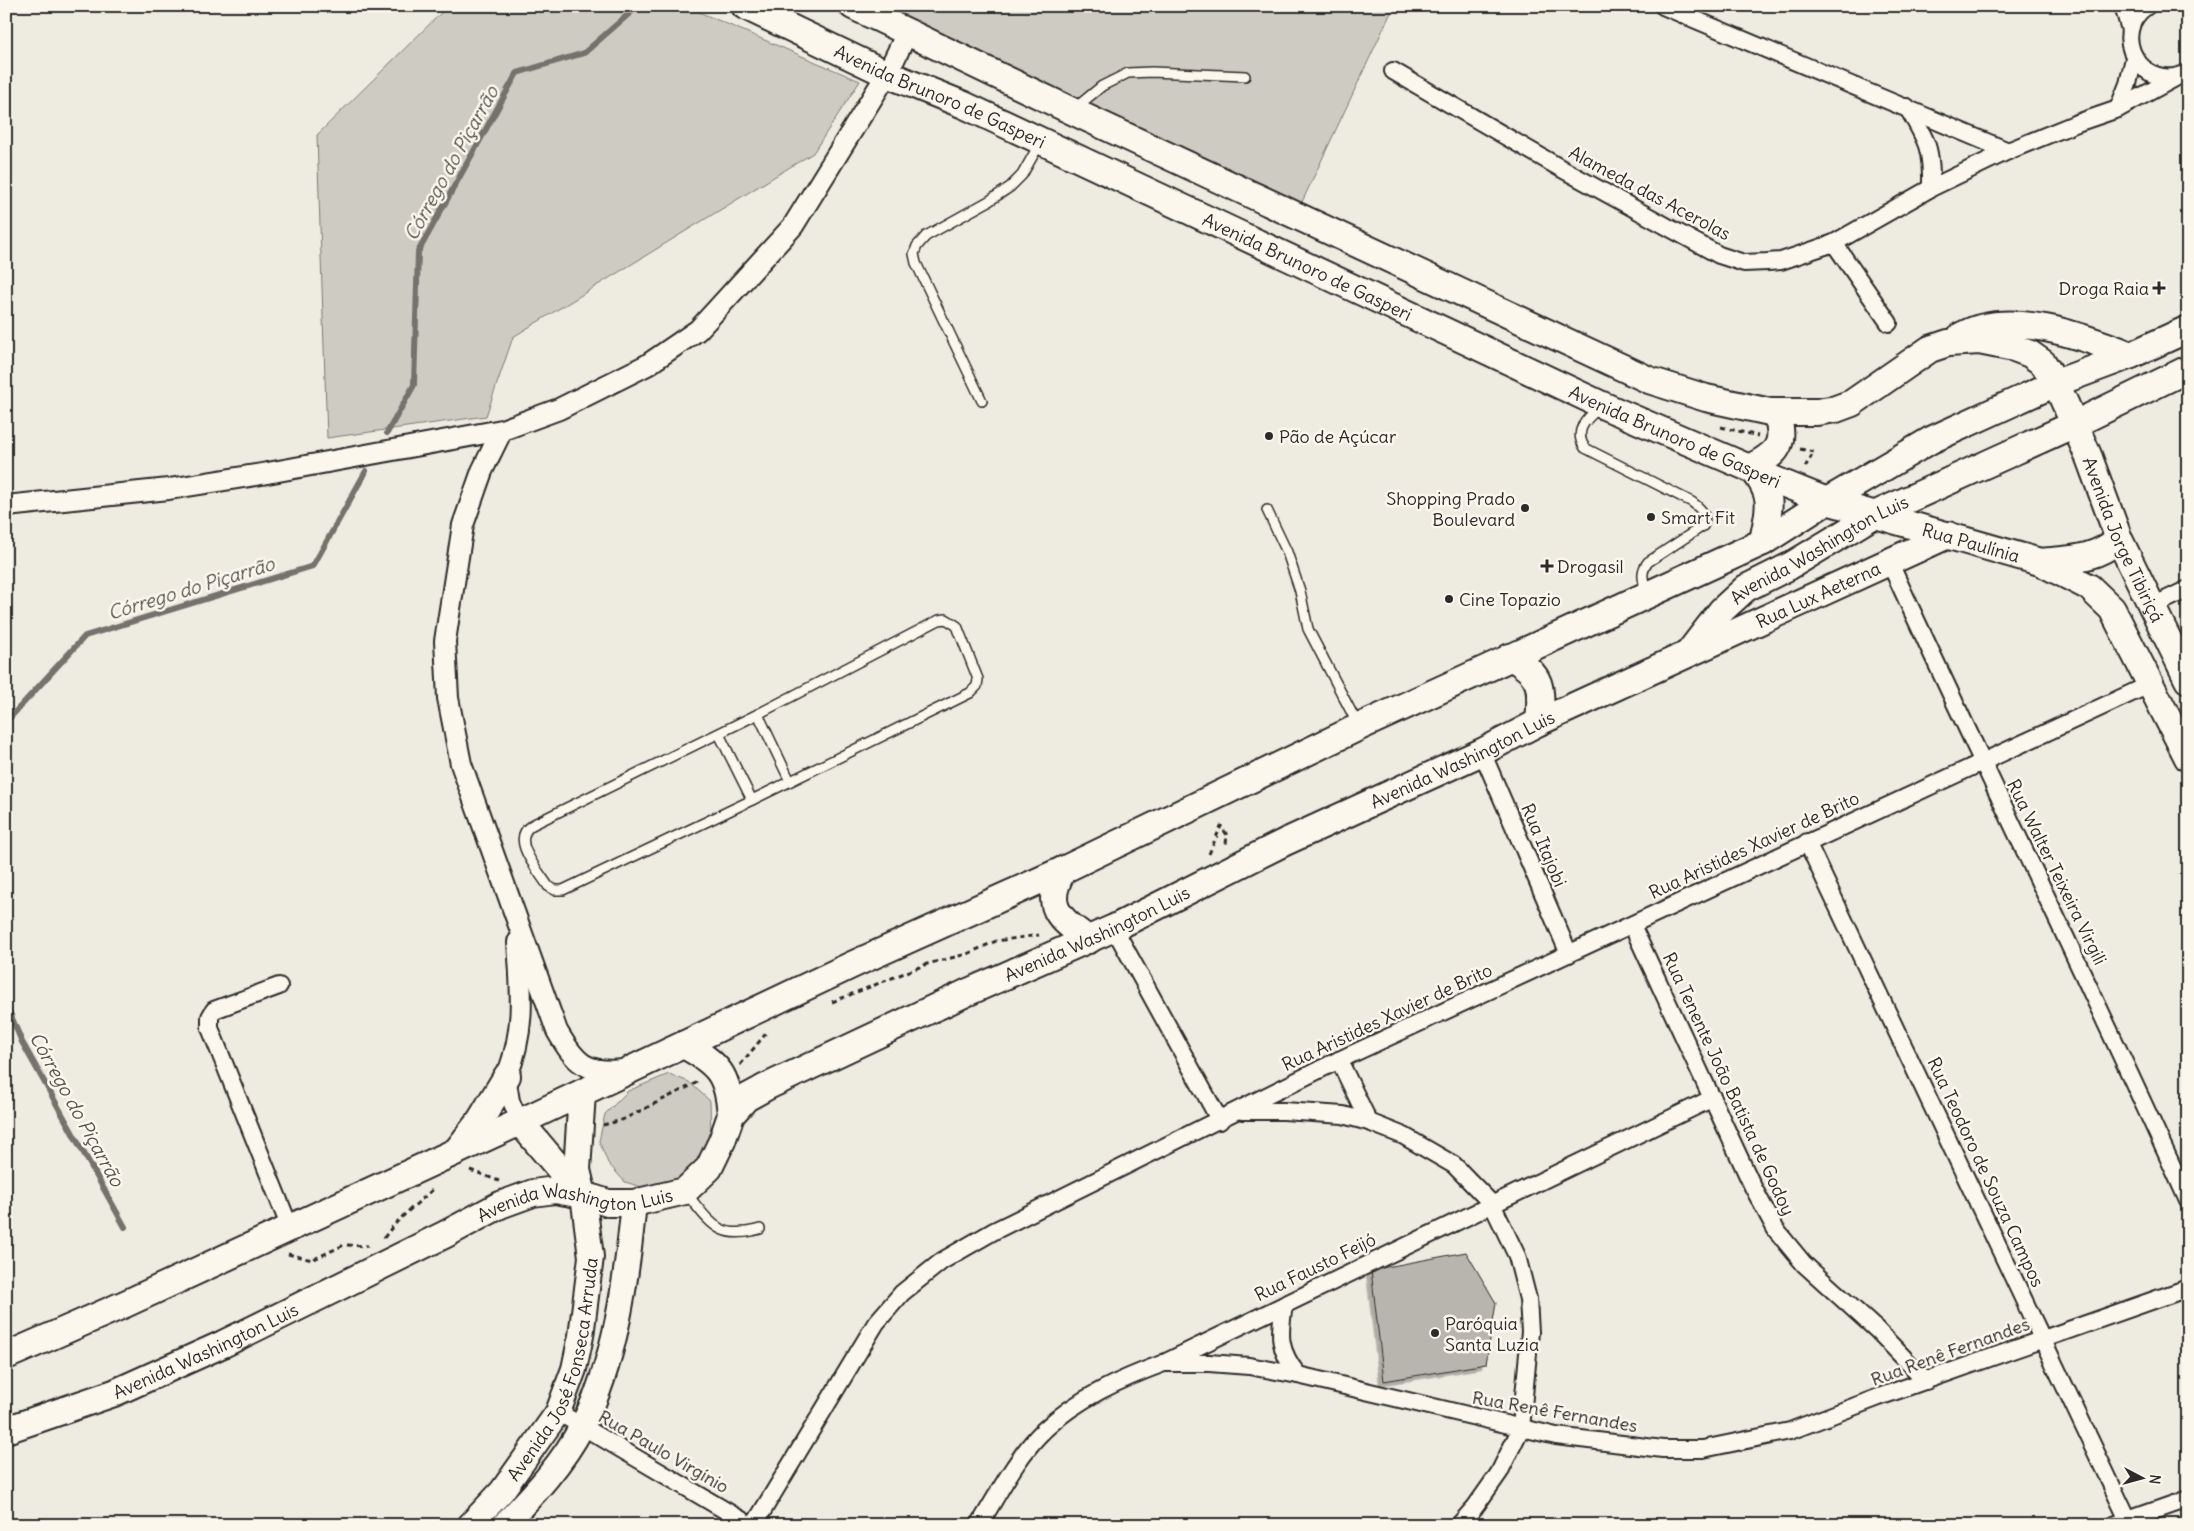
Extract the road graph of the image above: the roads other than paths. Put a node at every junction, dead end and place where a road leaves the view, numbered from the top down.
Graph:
1 (745, 6) edge
2 (853, 6) edge
3 (1663, 6) edge
4 (2123, 6) edge
5 (2148, 6) edge
6 (2130, 30) junction
7 (908, 33) junction
8 (2134, 58) junction
9 (1393, 71) dead end
10 (888, 74) junction
11 (2182, 75) edge
12 (1245, 76) dead end
13 (1907, 107) junction
14 (2118, 109) junction
15 (1072, 111) junction
16 (1041, 141) junction
17 (2008, 151) junction
18 (1931, 188) junction
19 (1834, 243) junction
20 (1889, 323) dead end
21 (2188, 330) edge
22 (1948, 344) junction
23 (2131, 355) junction
24 (2188, 369) edge
25 (2056, 383) junction
26 (982, 401) dead end
27 (2015, 402) junction
28 (1602, 405) junction
29 (1770, 412) junction
30 (2075, 424) junction
31 (502, 430) junction
32 (1752, 470) junction
33 (1913, 498) junction
34 (1827, 501) junction
35 (6, 506) edge
36 (1267, 510) dead end
37 (1874, 515) junction
38 (1948, 535) junction
39 (2120, 538) junction
40 (1763, 542) junction
41 (1888, 561) junction
42 (2040, 562) junction
43 (2188, 589) edge
44 (1647, 594) junction
45 (2152, 606) junction
46 (1689, 653) junction
47 (1510, 657) junction
48 (2188, 680) edge
49 (2151, 684) junction
50 (758, 714) junction
51 (1538, 722) junction
52 (1359, 727) junction
53 (719, 734) junction
54 (1482, 752) junction
55 (2188, 758) edge
56 (1982, 762) junction
57 (790, 781) junction
58 (752, 800) junction
59 (1807, 842) junction
60 (1063, 870) junction
61 (516, 917) junction
62 (1632, 925) junction
63 (1114, 928) junction
64 (1089, 940) junction
65 (1569, 954) junction
66 (279, 986) dead end
67 (684, 1045) junction
68 (1339, 1060) junction
69 (632, 1069) junction
70 (507, 1076) junction
71 (582, 1093) junction
72 (1713, 1098) junction
73 (1237, 1111) junction
74 (731, 1115) junction
75 (1220, 1121) junction
76 (520, 1122) junction
77 (1369, 1122) junction
78 (456, 1151) junction
79 (685, 1191) junction
80 (582, 1195) junction
81 (2188, 1201) edge
82 (634, 1204) junction
83 (1492, 1204) junction
84 (290, 1228) junction
85 (760, 1229) dead end
86 (2188, 1288) edge
87 (1284, 1305) junction
88 (2044, 1339) junction
89 (6, 1356) edge
90 (1164, 1363) junction
91 (1298, 1375) junction
92 (1926, 1381) junction
93 (558, 1412) junction
94 (582, 1426) junction
95 (1521, 1428) junction
96 (6, 1430) edge
97 (2188, 1499) edge
98 (2121, 1522) edge
99 (470, 1525) edge
100 (504, 1525) edge
101 (750, 1525) edge
102 (754, 1525) edge
103 (979, 1525) edge
104 (1459, 1525) edge

1 - 10 main road, Avenida Brunoro de Gasperi
2 - 7 main road
3 - 13 street
4 - 6 street
5 - 6 street
6 - 8 street
7 - 10 street
7 - 15 main road
8 - 11 street
8 - 14 street
9 - 19 street, Alameda das Acerolas
10 - 16 main road, Avenida Brunoro de Gasperi
10 - 31 street
11 - 14 street, Alameda das Acerolas
12 - 15 lane
13 - 17 street
13 - 18 street
14 - 17 street, Alameda das Acerolas
15 - 29 main road
16 - 26 lane
16 - 28 main road, Avenida Brunoro de Gasperi
17 - 18 street, Alameda das Acerolas
18 - 19 street, Alameda das Acerolas
19 - 20 street
21 - 23 main road, Avenida Washington Luis
22 - 23 main road
22 - 25 main road
22 - 29 main road
23 - 25 main road, Avenida Washington Luis
24 - 30 main road, Avenida Washington Luis
25 - 27 main road, Avenida Washington Luis
25 - 30 main road
27 - 33 main road
27 - 34 main road, Avenida Washington Luis
28 - 32 main road, Avenida Brunoro de Gasperi
28 - 44 lane
29 - 32 main road
30 - 33 main road, Avenida Washington Luis
30 - 39 main road, Avenida Jorge Tibiriçá
31 - 35 street
31 - 61 street
32 - 34 main road, Avenida Brunoro de Gasperi
32 - 40 main road
33 - 37 main road, Avenida Washington Luis
34 - 37 main road, Avenida Brunoro de Gasperi
34 - 40 main road, Avenida Washington Luis
36 - 52 lane
37 - 38 main road, Rua Paulínia
37 - 46 main road, Avenida Washington Luis
38 - 41 main road, Rua Lux Aeterna
38 - 42 main road, Rua Paulínia
39 - 42 main road
39 - 45 main road, Avenida Jorge Tibiriçá
40 - 44 main road, Avenida Washington Luis
41 - 46 main road, Rua Lux Aeterna
41 - 56 street, Rua Walter Teixeira Virgili
42 - 49 main road, Avenida Jorge Tibiriçá
43 - 45 street
44 - 47 main road, Avenida Washington Luis
45 - 48 main road, Avenida Jorge Tibiriçá
46 - 51 main road, Avenida Washington Luis
47 - 51 main road
47 - 52 main road, Avenida Washington Luis
49 - 55 main road, Avenida Jorge Tibiriçá
49 - 56 street, Rua Aristides Xavier de Brito
50 - 53 lane
50 - 57 lane
50 - 57 lane
51 - 54 main road, Avenida Washington Luis
52 - 60 main road, Avenida Washington Luis
53 - 58 lane
53 - 58 lane
54 - 63 main road, Avenida Washington Luis
54 - 65 street, Rua Itajobi
56 - 59 street, Rua Aristides Xavier de Brito
56 - 81 street, Rua Walter Teixeira Virgili
57 - 58 lane
59 - 62 street, Rua Aristides Xavier de Brito
59 - 88 street, Rua Teodoro de Souza Campos
60 - 64 main road
60 - 67 main road, Avenida Washington Luis
61 - 69 street
61 - 70 street
62 - 65 street, Rua Aristides Xavier de Brito
62 - 72 street, Rua Tenente João Batista de Godoy
63 - 64 main road, Avenida Washington Luis
63 - 75 street
64 - 74 main road, Avenida Washington Luis
65 - 68 street, Rua Aristides Xavier de Brito
66 - 84 street
67 - 69 main road, Avenida Washington Luis
67 - 74 main road
68 - 73 street, Rua Aristides Xavier de Brito
68 - 77 street
69 - 71 main road, Avenida Washington Luis
70 - 76 street
70 - 78 main road
71 - 76 main road, Avenida Washington Luis
71 - 80 main road
72 - 83 street, Rua Fausto Feijó
72 - 92 street, Rua Tenente João Batista de Godoy
73 - 75 street, Rua Aristides Xavier de Brito
73 - 77 street
74 - 79 main road, Avenida Washington Luis
75 - 102 street, Rua Aristides Xavier de Brito
76 - 78 main road, Avenida Washington Luis
76 - 80 main road
77 - 83 street
78 - 84 main road, Avenida Washington Luis
79 - 82 main road, Avenida Washington Luis
79 - 85 lane
80 - 82 main road, Avenida Washington Luis
80 - 93 main road, Avenida José Fonseca Arruda
80 - 96 main road, Avenida Washington Luis
82 - 94 main road, Avenida José Fonseca Arruda
83 - 87 street, Rua Fausto Feijó
83 - 95 street
84 - 89 main road, Avenida Washington Luis
86 - 88 street, Rua Renê Fernandes
87 - 90 street, Rua Fausto Feijó
87 - 91 street
88 - 92 street, Rua Renê Fernandes
88 - 98 street, Rua Teodoro de Souza Campos
90 - 91 street, Rua Renê Fernandes
90 - 103 street, Rua Fausto Feijó
91 - 95 street, Rua Renê Fernandes
92 - 95 street, Rua Renê Fernandes
93 - 94 street, Rua Paulo Virgínio
93 - 99 main road, Avenida José Fonseca Arruda
94 - 100 main road, Avenida José Fonseca Arruda
94 - 101 street, Rua Paulo Virgínio
95 - 104 street
97 - 98 street

